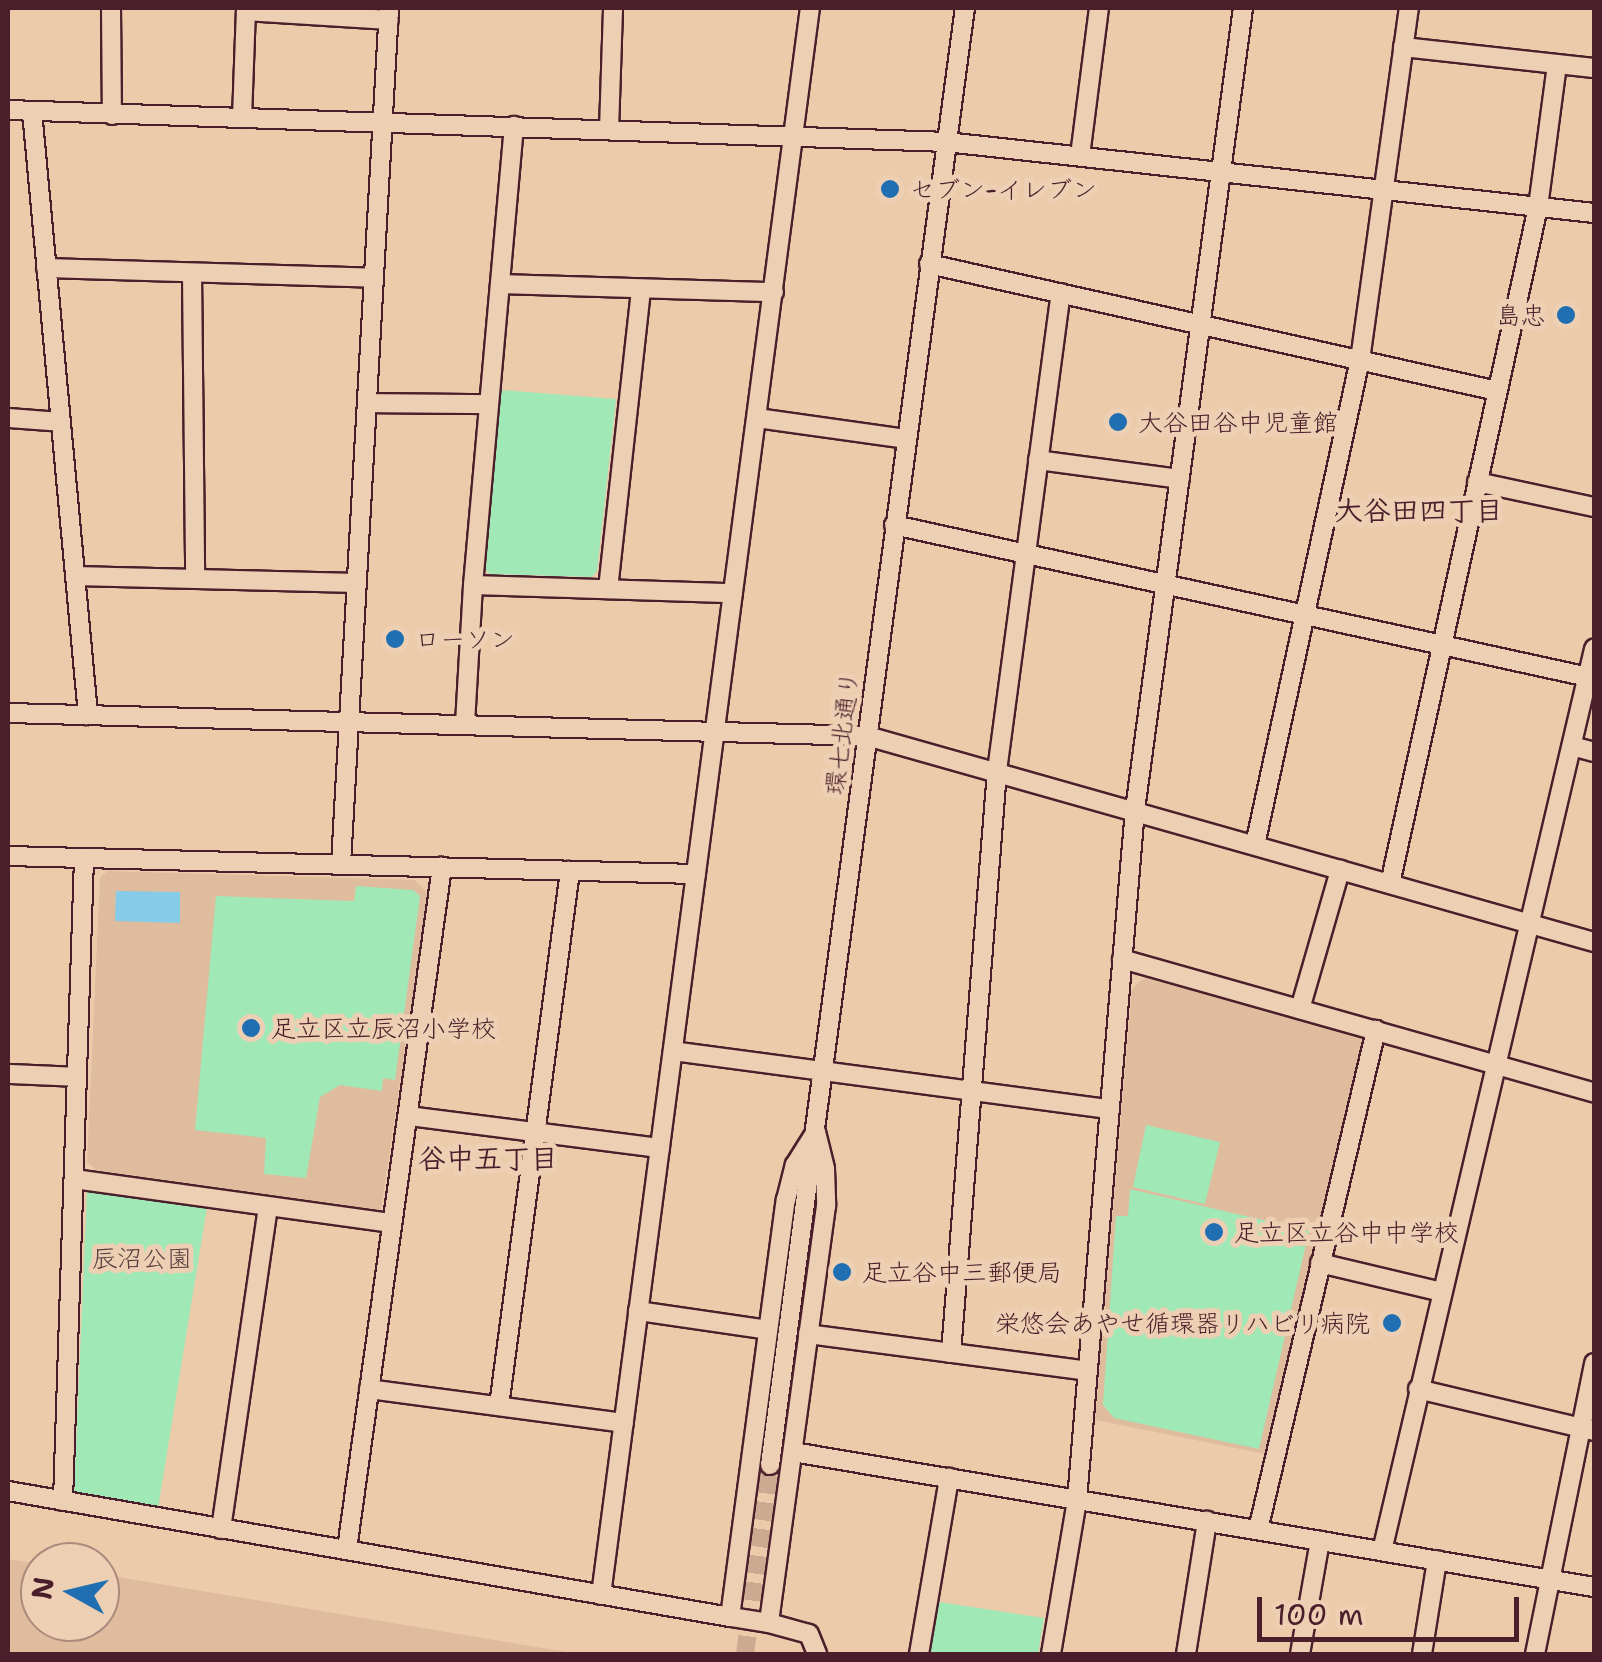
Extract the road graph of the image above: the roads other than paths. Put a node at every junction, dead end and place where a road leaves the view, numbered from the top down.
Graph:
1 (112, 8) edge
2 (613, 8) edge
3 (801, 8) edge
4 (810, 8) edge
5 (965, 8) edge
6 (1100, 8) edge
7 (1243, 8) edge
8 (1409, 8) edge
9 (246, 9) edge
10 (389, 14) edge
11 (1403, 47) junction
12 (1558, 64) junction
13 (1594, 68) edge
14 (8, 110) edge
15 (32, 112) junction
16 (112, 114) junction
17 (242, 118) junction
18 (384, 123) junction
19 (514, 126) junction
20 (609, 130) junction
21 (794, 136) junction
22 (946, 142) junction
23 (1080, 156) junction
24 (1222, 171) junction
25 (1384, 190) junction
26 (1538, 207) junction
27 (1594, 214) edge
28 (929, 264) junction
29 (46, 268) junction
30 (192, 273) junction
31 (374, 278) junction
32 (500, 284) junction
33 (641, 288) junction
34 (774, 292) junction
35 (1061, 293) junction
36 (1202, 324) junction
37 (1360, 360) junction
38 (1497, 391) junction
39 (367, 402) junction
40 (489, 404) junction
41 (8, 418) edge
42 (757, 418) junction
43 (61, 422) junction
44 (906, 439) junction
45 (1038, 460) junction
46 (1180, 480) junction
47 (1477, 482) junction
48 (1594, 507) edge
49 (894, 525) junction
50 (1026, 554) junction
51 (75, 576) junction
52 (195, 579) junction
53 (357, 583) junction
54 (1165, 585) junction
55 (472, 586) junction
56 (608, 589) junction
57 (733, 594) junction
58 (1304, 615) junction
59 (1441, 644) junction
60 (1594, 648) edge
61 (1588, 677) junction
62 (8, 713) edge
63 (88, 716) junction
64 (349, 720) junction
65 (465, 724) junction
66 (716, 731) junction
67 (866, 736) junction
68 (1572, 746) junction
69 (1594, 752) edge
70 (996, 771) junction
71 (1136, 810) junction
72 (1255, 845) junction
73 (8, 856) edge
74 (84, 858) junction
75 (341, 864) junction
76 (442, 867) junction
77 (1340, 870) junction
78 (570, 871) junction
79 (696, 874) junction
80 (1390, 884) junction
81 (1528, 923) junction
82 (1594, 942) edge
83 (1122, 959) junction
84 (1300, 1009) junction
85 (1376, 1030) junction
86 (673, 1051) junction
87 (1495, 1064) junction
88 (825, 1068) junction
89 (8, 1074) edge
90 (76, 1077) junction
91 (970, 1091) junction
92 (1594, 1093) edge
93 (1110, 1109) junction
94 (409, 1116) junction
95 (536, 1132) junction
96 (816, 1132) junction
97 (660, 1148) junction
98 (74, 1179) junction
99 (268, 1207) junction
100 (392, 1223) junction
101 (1320, 1263) junction
102 (1442, 1292) junction
103 (638, 1311) junction
104 (768, 1330) junction
105 (808, 1334) junction
106 (950, 1353) junction
107 (1594, 1363) edge
108 (1088, 1371) junction
109 (369, 1389) junction
110 (1418, 1390) junction
111 (499, 1406) junction
112 (624, 1423) junction
113 (1588, 1430) edge
114 (794, 1452) junction
115 (770, 1465) tunnel mouth
116 (949, 1478) junction
117 (8, 1491) edge
118 (1078, 1500) junction
119 (63, 1501) junction
120 (1207, 1522) junction
121 (221, 1529) junction
122 (1258, 1530) junction
123 (1320, 1540) junction
124 (347, 1549) junction
125 (1382, 1551) junction
126 (1438, 1560) junction
127 (1550, 1579) junction
128 (1594, 1586) edge
129 (600, 1595) junction
130 (730, 1617) junction
131 (769, 1622) junction
132 (817, 1654) edge
133 (919, 1654) edge
134 (1051, 1654) edge
135 (1186, 1654) edge
136 (1300, 1654) edge
137 (1422, 1654) edge
138 (1535, 1654) edge

1 - 16 street
2 - 20 street
3 - 4 street
4 - 21 street
5 - 22 street, 環七北通り
6 - 23 street
7 - 24 street
8 - 11 street
9 - 10 street
9 - 17 street
10 - 18 street
11 - 12 street
11 - 25 street
12 - 13 street
12 - 26 street
14 - 15 street
15 - 16 street
15 - 29 street
16 - 17 street
17 - 18 street
18 - 19 street
18 - 31 street
19 - 20 street
19 - 32 street
20 - 21 street
21 - 22 street
21 - 34 street
22 - 23 street
22 - 28 street, 環七北通り
23 - 24 street
24 - 25 street
24 - 36 street
25 - 26 street
25 - 37 street
26 - 27 street
26 - 38 street
28 - 35 street
28 - 44 street, 環七北通り
29 - 30 street
29 - 43 street
30 - 31 street
30 - 52 street
31 - 39 street
32 - 33 street
32 - 40 street
33 - 34 street
33 - 56 street
34 - 42 street
35 - 36 street
35 - 45 street
36 - 37 street
36 - 46 street
37 - 38 street
37 - 58 street
38 - 47 street
39 - 40 street
39 - 53 street
40 - 55 street
41 - 43 street
42 - 44 street
42 - 57 street
43 - 51 street
44 - 49 street, 環七北通り
45 - 46 street
45 - 50 street
46 - 54 street
47 - 48 street
47 - 59 street
49 - 50 street
49 - 67 street, 環七北通り
50 - 54 street
50 - 70 street
51 - 52 street
51 - 63 street
52 - 53 street
53 - 64 street
54 - 58 street
54 - 71 street
55 - 56 street
55 - 65 street
56 - 57 street
57 - 66 street
58 - 59 street
58 - 72 street
59 - 61 street
59 - 80 street
60 - 61 street
61 - 68 street
62 - 63 street
63 - 64 street
64 - 65 street
64 - 75 street
65 - 66 street
66 - 67 street
66 - 79 street
67 - 70 street
67 - 88 street, 環七北通り
68 - 69 street
68 - 81 street
70 - 71 street
70 - 91 street
71 - 72 street
71 - 83 street
72 - 77 street
73 - 74 street
74 - 75 street
74 - 90 street
75 - 76 street
76 - 78 street
76 - 94 street
77 - 80 street
77 - 84 street
78 - 79 street
78 - 95 street
79 - 86 street
80 - 81 street
81 - 82 street
81 - 87 street
83 - 84 street
83 - 93 street
84 - 85 street
85 - 87 street
85 - 101 street
86 - 88 street
86 - 97 street
87 - 92 street
87 - 102 street
88 - 91 street
88 - 96 street, 環七北通り
89 - 90 street
90 - 98 street
91 - 93 street
91 - 106 street
93 - 108 street
94 - 95 street
94 - 100 street
95 - 97 street
95 - 111 street
96 - 104 street
96 - 105 street
96 - 115 street, 環七北通り
97 - 103 street
98 - 99 street
98 - 119 street
99 - 100 street
99 - 121 street
100 - 109 street
101 - 102 street
101 - 122 street
102 - 110 street
103 - 104 street
103 - 112 street
104 - 130 street
105 - 106 street
105 - 114 street
106 - 108 street
107 - 113 street
108 - 118 street
109 - 111 street
109 - 124 street
110 - 113 street
110 - 125 street
111 - 112 street
112 - 129 street
113 - 127 street
114 - 116 street
114 - 131 street
116 - 118 street
116 - 133 street
117 - 119 street
118 - 120 street
118 - 134 street
119 - 121 street
120 - 122 street
120 - 135 street
121 - 124 street
122 - 123 street
123 - 125 street
123 - 136 street
124 - 129 street
125 - 126 street
126 - 127 street
126 - 137 street
127 - 128 street
127 - 138 street
129 - 130 street
130 - 131 street
131 - 132 street

